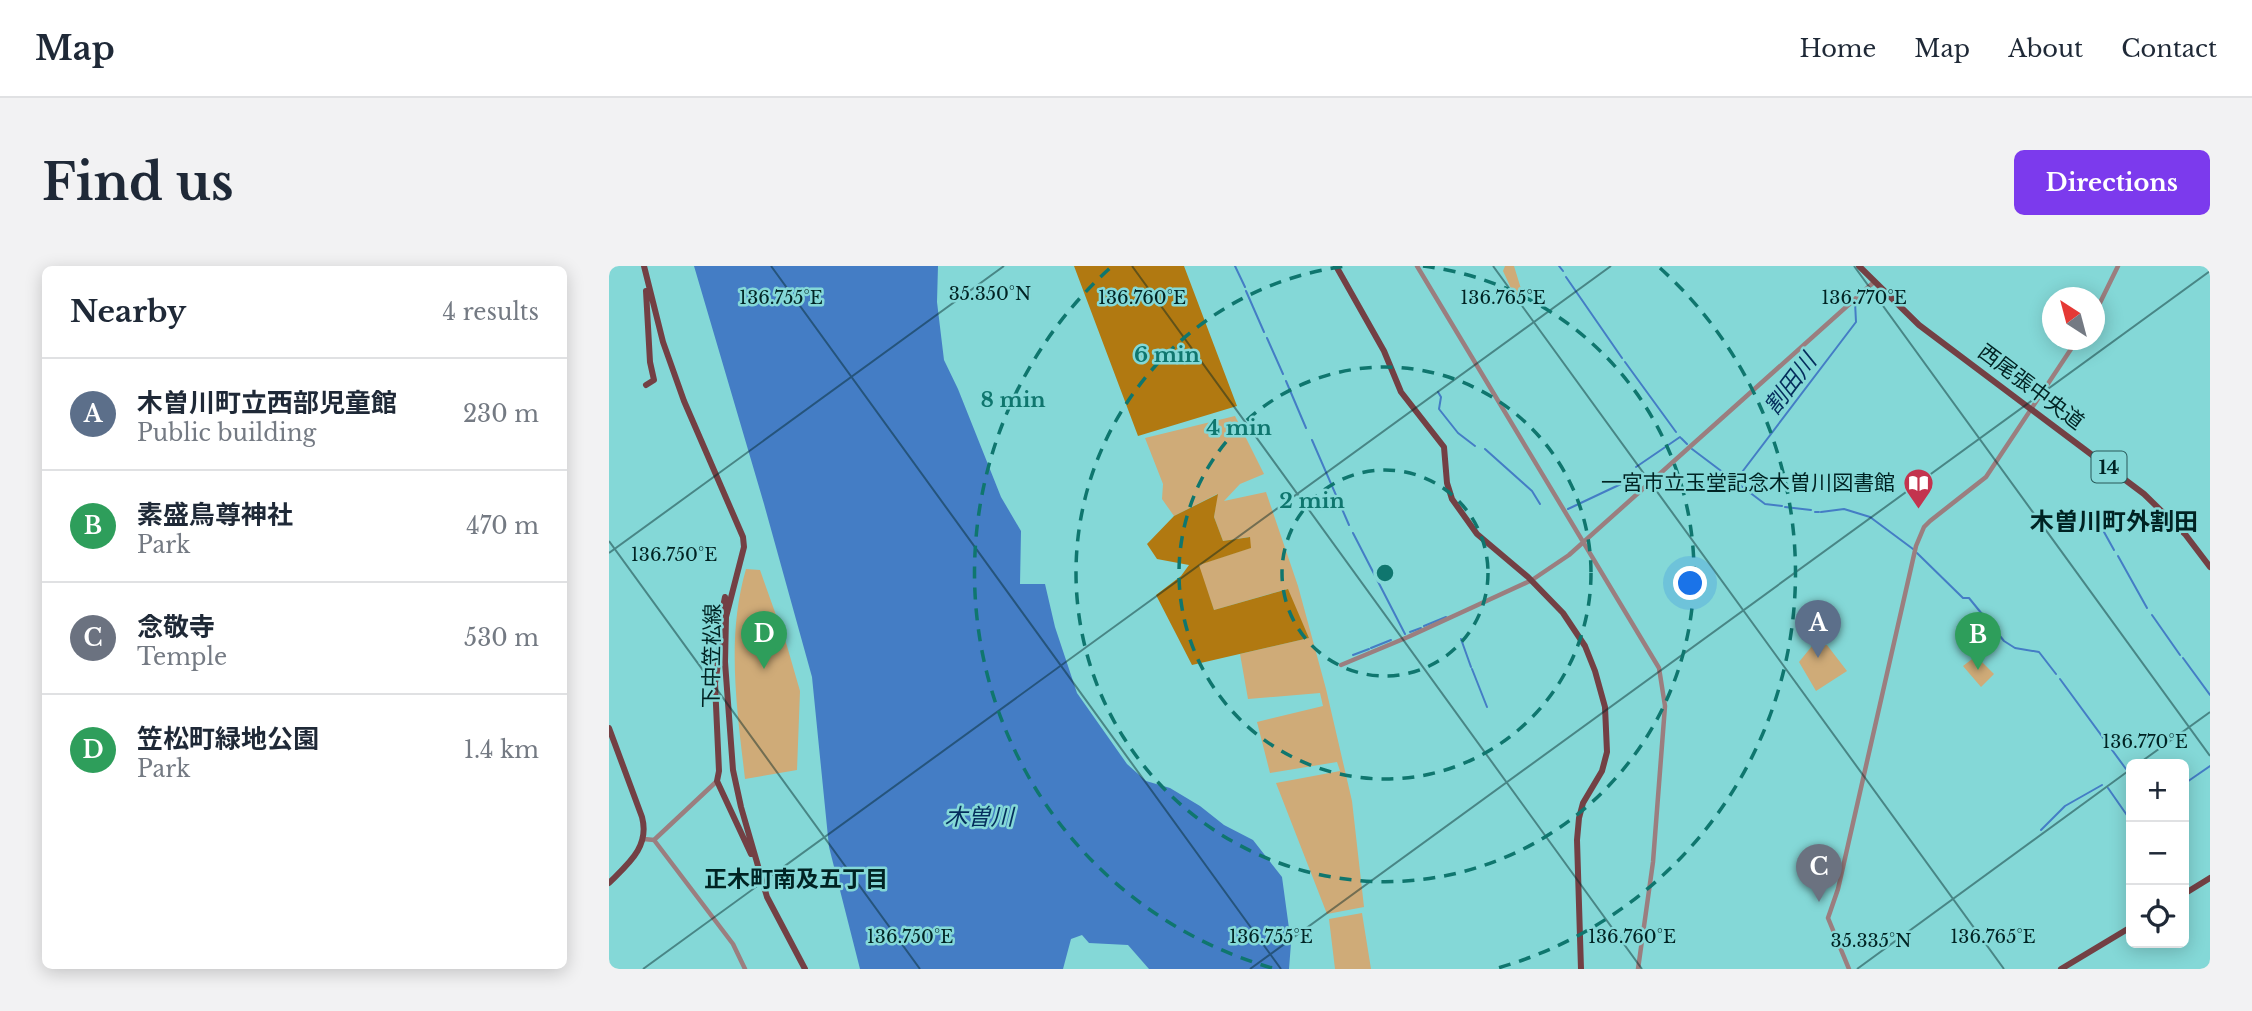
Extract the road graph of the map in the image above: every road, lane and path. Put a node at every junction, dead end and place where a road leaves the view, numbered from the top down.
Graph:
1 (644, 266) edge
2 (1336, 266) edge
3 (1417, 266) edge
4 (1859, 266) edge
5 (2119, 266) edge
6 (646, 275) junction
7 (1874, 282) junction
8 (2105, 293) edge
9 (2070, 350) edge
10 (646, 385) dead end
11 (2031, 409) junction
12 (1583, 543) junction
13 (2210, 567) edge
14 (1532, 580) junction
15 (732, 589) junction
16 (1341, 665) dead end
17 (609, 728) edge
18 (717, 781) junction
19 (644, 839) junction
20 (654, 840) junction
21 (755, 862) junction
22 (2210, 878) edge
23 (609, 883) edge
24 (2189, 891) edge
25 (2126, 930) edge
26 (745, 969) edge
27 (805, 969) edge
28 (1581, 969) edge
29 (1638, 969) edge
30 (1849, 969) edge
31 (2061, 969) edge

1 - 6 main road, 下中笠松線
2 - 14 main road
3 - 12 street
4 - 7 main road, 西尾張中央道 / 14
5 - 8 street
6 - 10 main road
6 - 15 main road, 下中笠松線
7 - 11 main road, 西尾張中央道 / 14
7 - 12 street
9 - 11 street
11 - 13 main road, 西尾張中央道 / 14
11 - 30 street
12 - 14 street
12 - 29 street
14 - 16 street
14 - 28 main road
15 - 18 main road
15 - 21 main road, 下中笠松線
17 - 19 main road
18 - 20 street
18 - 21 main road
19 - 20 street
19 - 23 main road
20 - 26 street
21 - 27 main road, 下中笠松線
22 - 24 main road
25 - 31 main road

